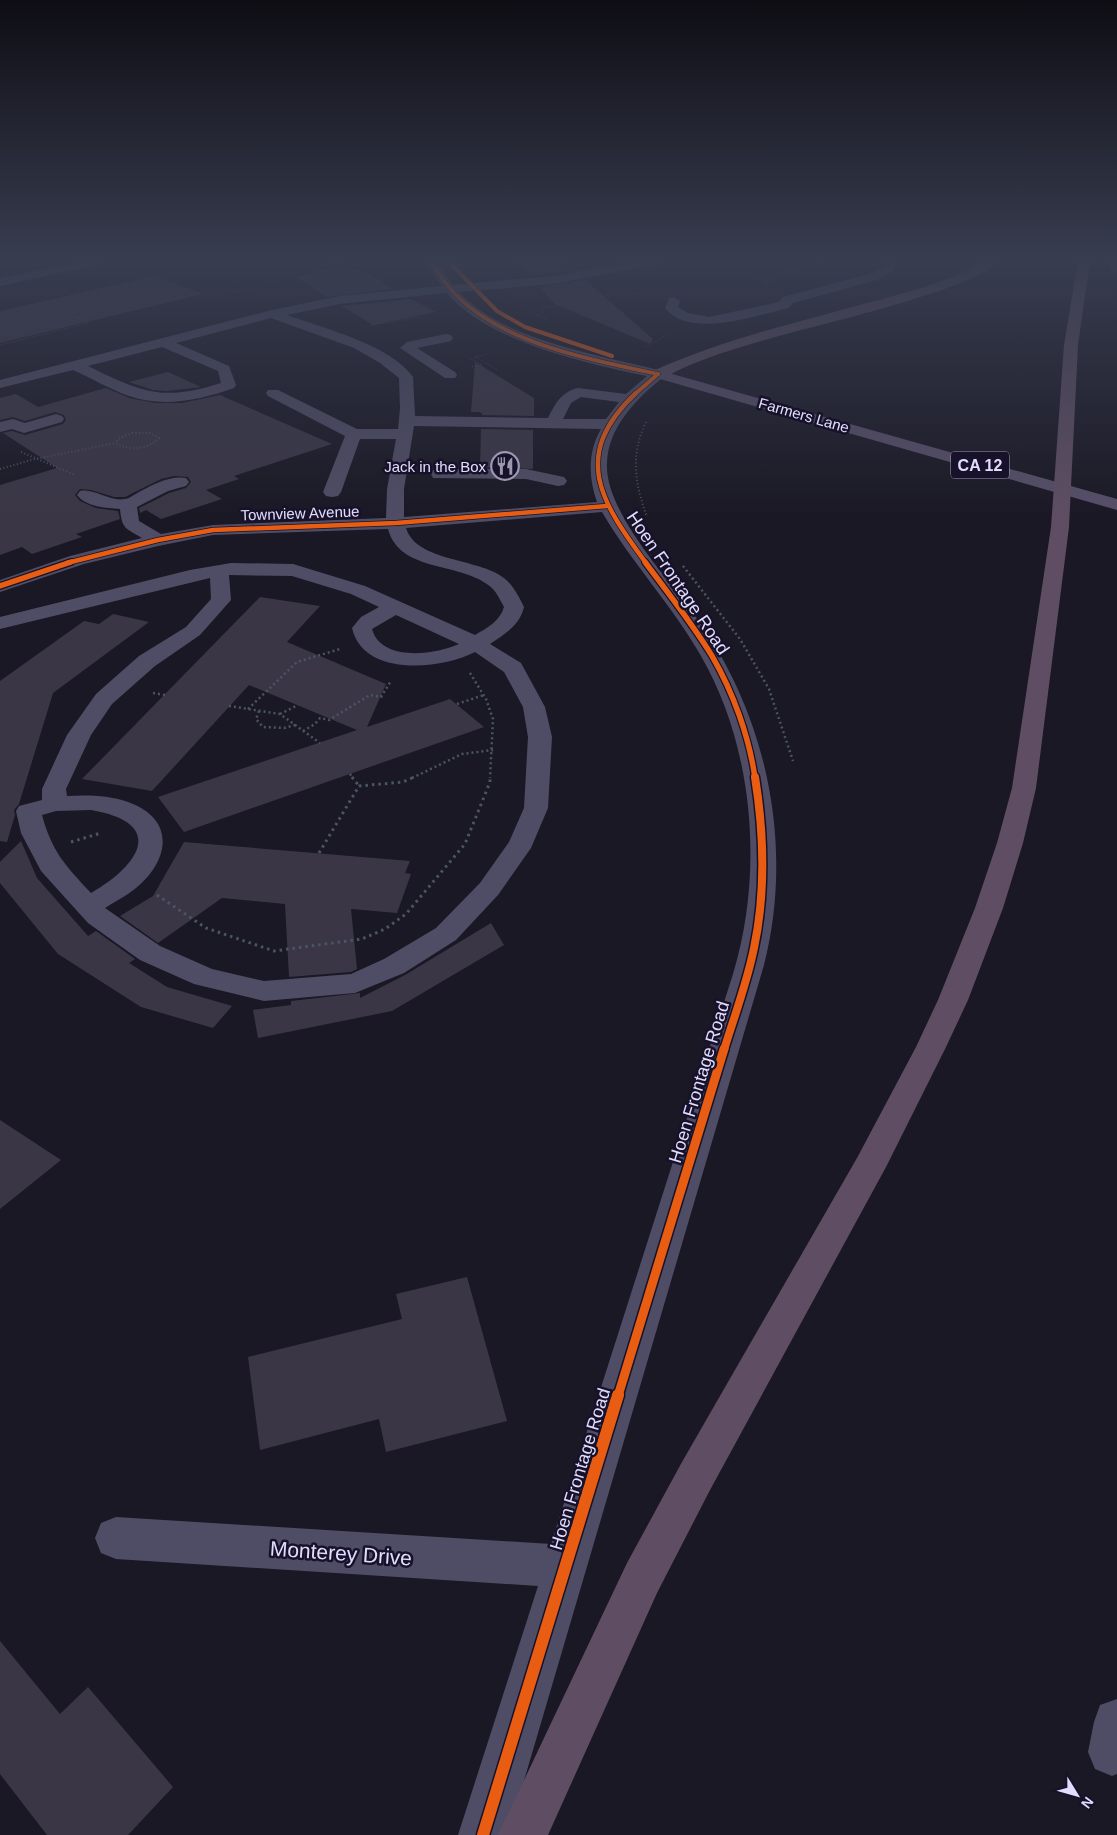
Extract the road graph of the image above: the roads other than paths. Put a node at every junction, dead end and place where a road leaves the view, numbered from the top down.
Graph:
1 (150, 347) edge
2 (173, 347) edge
3 (362, 347) edge
4 (409, 347) edge
5 (555, 347) edge
6 (587, 347) edge
7 (727, 347) edge
8 (1071, 347) edge
9 (75, 365) junction
10 (658, 374) junction
11 (450, 376) dead end
12 (0, 384) edge
13 (273, 393) dead end
14 (629, 399) junction
15 (56, 419) dead end
16 (554, 422) junction
17 (610, 424) junction
18 (0, 427) edge
19 (405, 428) junction
20 (354, 434) junction
21 (439, 474) dead end
22 (558, 481) dead end
23 (180, 482) dead end
24 (332, 492) dead end
25 (86, 495) dead end
26 (128, 505) junction
27 (1117, 505) edge
28 (607, 506) junction
29 (396, 523) junction
30 (158, 540) junction
31 (219, 570) junction
32 (0, 586) edge
33 (393, 608) junction
34 (0, 623) edge
35 (475, 644) junction
36 (55, 804) junction
37 (87, 906) junction
38 (116, 1538) dead end
39 (566, 1566) junction
40 (483, 1835) edge
41 (523, 1835) edge

1 - 9 street
2 - 9 street
3 - 19 street
4 - 11 street
5 - 10 street, Farmers Lane
6 - 10 street
7 - 10 highway
8 - 41 highway
9 - 12 street
10 - 14 street, Hoen Frontage Road
10 - 27 main road, Farmers Lane / CA 12
13 - 20 street
14 - 16 street
14 - 17 street, Hoen Frontage Road
15 - 18 street
16 - 17 street
16 - 19 street
17 - 28 street, Hoen Frontage Road
19 - 20 street
19 - 29 street
20 - 24 street
21 - 22 street
23 - 26 street
25 - 26 street
26 - 30 street
28 - 29 street, Townview Avenue
28 - 39 street, Hoen Frontage Road
29 - 30 street, Townview Avenue
29 - 35 street
30 - 32 street, Townview Avenue
31 - 33 street
31 - 34 street
31 - 36 street
33 - 35 street
33 - 35 street
35 - 37 street
36 - 37 street
36 - 37 street
38 - 39 street, Monterey Drive
39 - 40 street, Hoen Frontage Road

